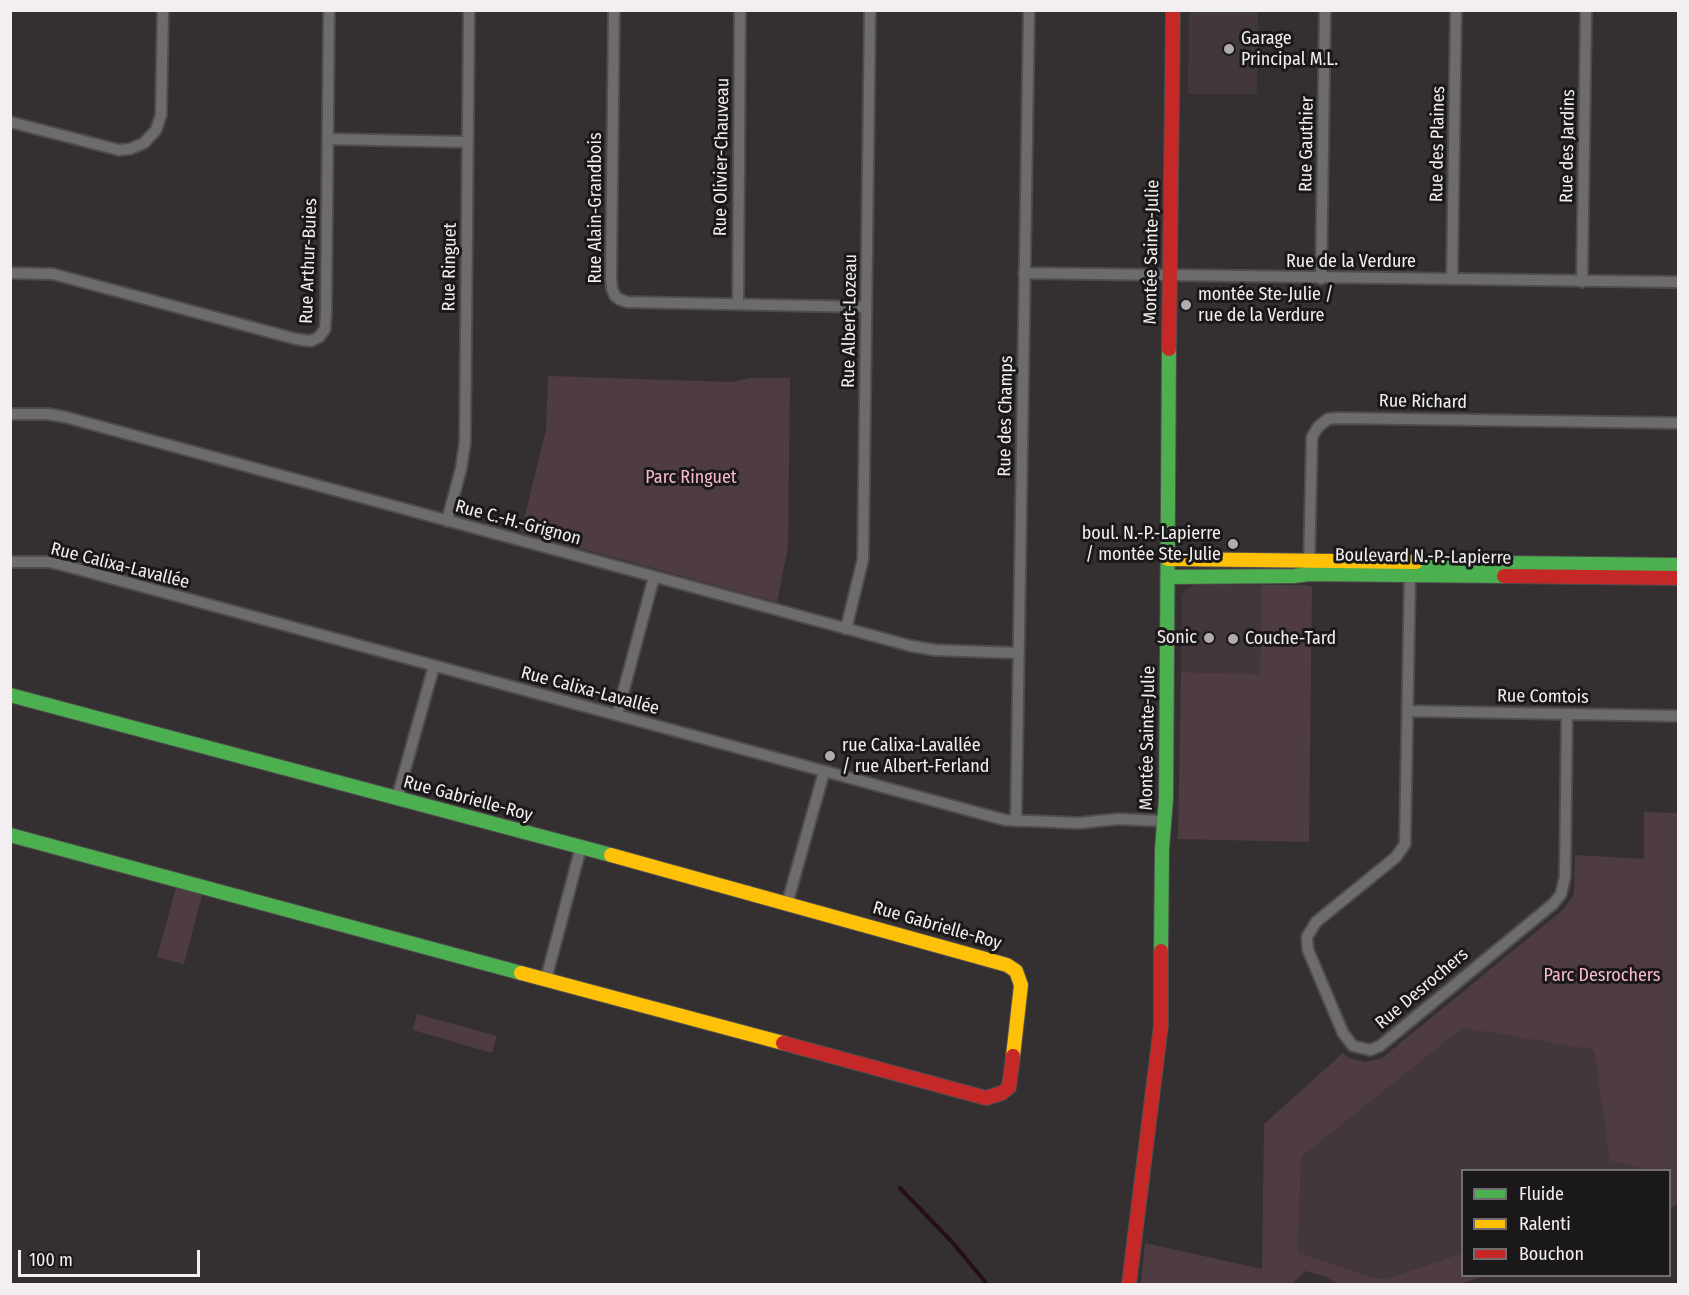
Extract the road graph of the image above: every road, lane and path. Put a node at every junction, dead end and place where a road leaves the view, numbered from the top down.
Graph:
1 (163, 10) edge
2 (330, 10) edge
3 (469, 10) edge
4 (614, 10) edge
5 (740, 10) edge
6 (870, 10) edge
7 (1029, 10) edge
8 (1173, 10) edge
9 (1325, 10) edge
10 (1456, 10) edge
11 (1586, 10) edge
12 (10, 122) edge
13 (328, 139) junction
14 (468, 142) junction
15 (10, 273) edge
16 (1024, 273) junction
17 (1170, 275) junction
18 (1321, 279) junction
19 (1452, 279) junction
20 (1582, 282) junction
21 (1678, 282) edge
22 (738, 303) junction
23 (867, 307) junction
24 (10, 414) edge
25 (1678, 423) edge
26 (447, 521) junction
27 (1168, 558) junction
28 (10, 561) edge
29 (1678, 565) edge
30 (1309, 567) junction
31 (1410, 568) junction
32 (1168, 576) junction
33 (654, 577) junction
34 (1678, 578) edge
35 (846, 629) junction
36 (1018, 653) junction
37 (434, 666) junction
38 (10, 695) edge
39 (1408, 711) junction
40 (1567, 714) junction
41 (617, 715) junction
42 (1678, 716) edge
43 (824, 772) junction
44 (397, 798) junction
45 (1016, 821) junction
46 (1164, 821) junction
47 (10, 835) edge
48 (581, 847) junction
49 (787, 904) junction
50 (546, 979) junction
51 (1129, 1284) edge

1 - 12 street
2 - 13 street, Rue Arthur-Buies
3 - 14 street, Rue Ringuet
4 - 22 street, Rue Alain-Grandbois
5 - 22 street, Rue Olivier-Chauveau
6 - 23 street, Rue Albert-Lozeau
7 - 16 street, Rue des Champs
8 - 17 street, Montée Sainte-Julie
9 - 18 street, Rue Gauthier
10 - 19 street, Rue des Plaines
11 - 20 street, Rue des Jardins
13 - 14 street
13 - 15 street, Rue Arthur-Buies
14 - 26 street, Rue Ringuet
16 - 17 street, Rue de la Verdure
16 - 36 street, Rue des Champs
17 - 18 street, Rue de la Verdure
17 - 27 street, Montée Sainte-Julie
18 - 19 street, Rue de la Verdure
19 - 20 street, Rue de la Verdure
20 - 21 street, Rue de la Verdure
22 - 23 street, Rue Alain-Grandbois
23 - 35 street, Rue Albert-Lozeau
24 - 26 street, Rue C.-H.-Grignon
25 - 30 street, Rue Richard
26 - 33 street, Rue C.-H.-Grignon
27 - 30 street, Boulevard N.-P.-Lapierre
27 - 32 street, Montée Sainte-Julie
28 - 37 street, Rue Calixa-Lavallée
29 - 31 street, Boulevard N.-P.-Lapierre
30 - 31 street, Boulevard N.-P.-Lapierre
30 - 32 street, Boulevard N.-P.-Lapierre
31 - 34 street, Boulevard N.-P.-Lapierre
31 - 39 street, Rue Desrochers
32 - 46 street, Montée Sainte-Julie
33 - 35 street, Rue C.-H.-Grignon
33 - 41 street
35 - 36 street, Rue C.-H.-Grignon
36 - 45 street, Rue des Champs
37 - 41 street, Rue Calixa-Lavallée
37 - 44 street
38 - 44 street, Rue Gabrielle-Roy
39 - 40 street, Rue Comtois
39 - 40 street, Rue Desrochers
40 - 42 street, Rue Comtois
41 - 43 street, Rue Calixa-Lavallée
43 - 45 street, Rue Calixa-Lavallée
43 - 49 street
44 - 48 street, Rue Gabrielle-Roy
45 - 46 street, Rue Calixa-Lavallée
46 - 51 street, Montée Sainte-Julie
47 - 50 street, Rue Gabrielle-Roy
48 - 49 street, Rue Gabrielle-Roy
48 - 50 street
49 - 50 street, Rue Gabrielle-Roy

